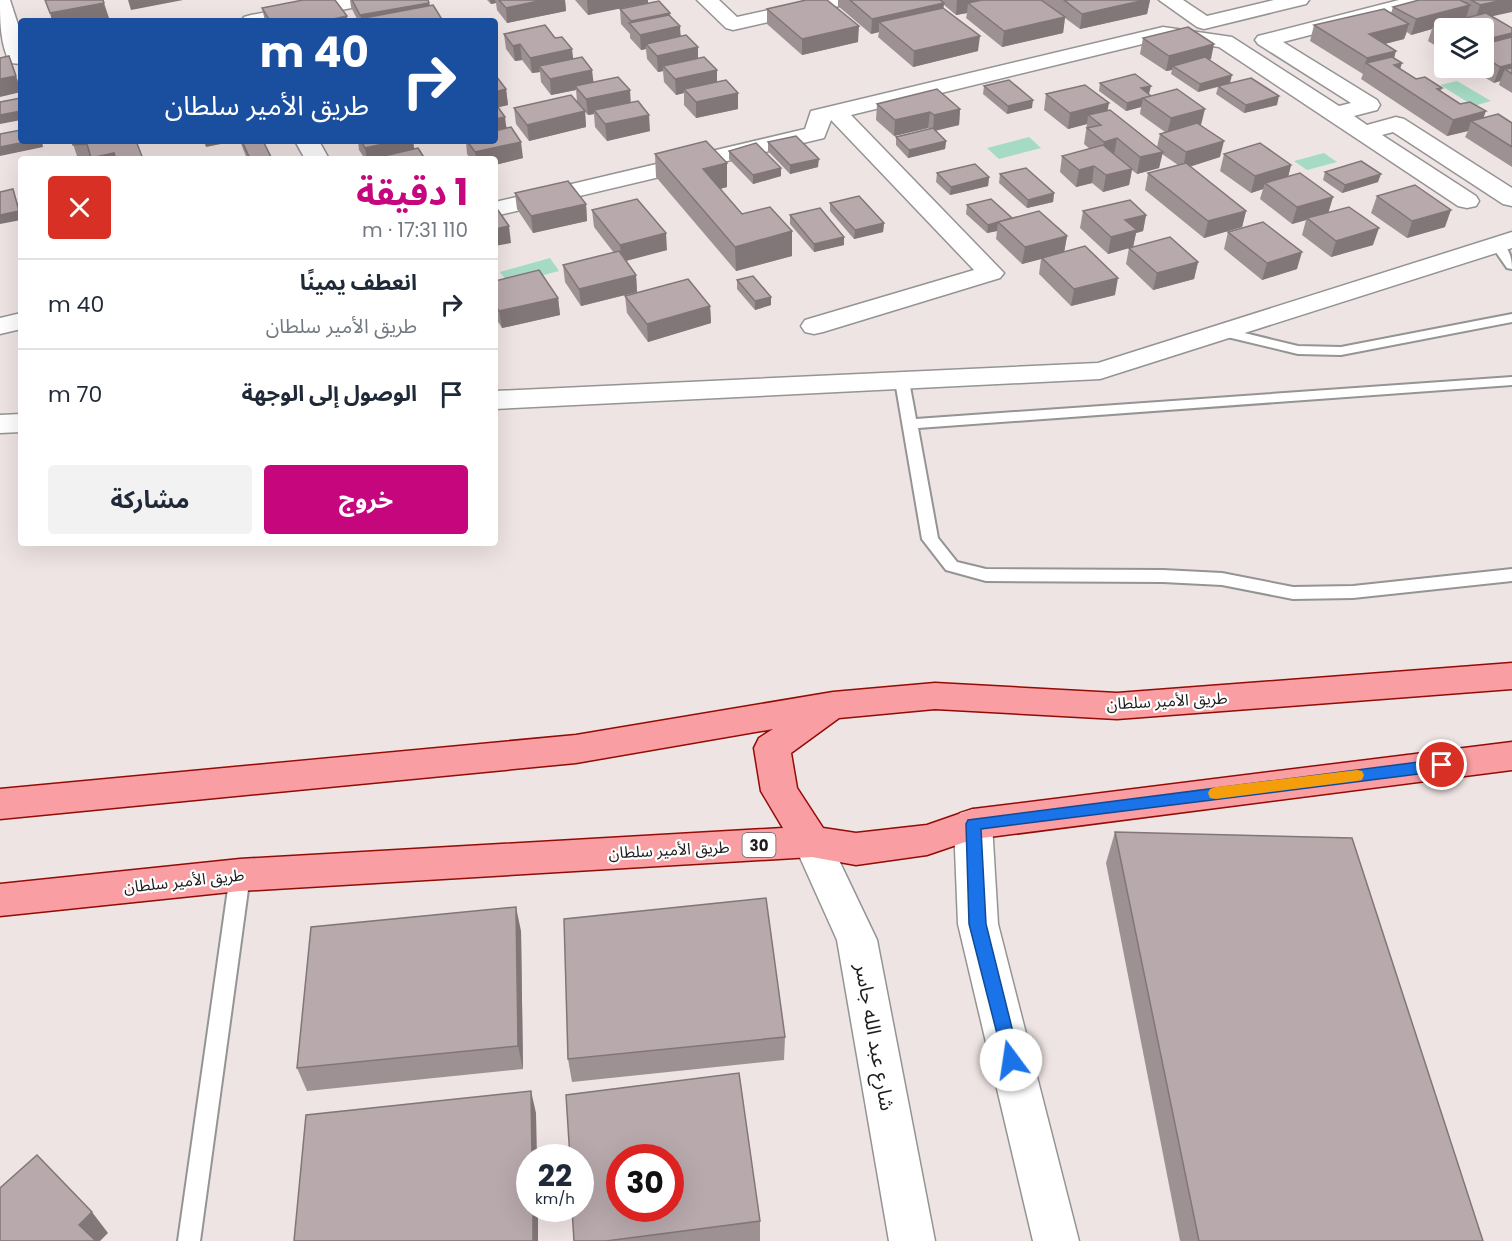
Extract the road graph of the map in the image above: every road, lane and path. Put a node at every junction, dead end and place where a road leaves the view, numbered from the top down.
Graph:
1 (0, 0) edge
2 (362, 0) edge
3 (707, 0) edge
4 (841, 0) edge
5 (1169, 0) edge
6 (1299, 0) edge
7 (1423, 0) edge
8 (267, 18) edge
9 (13, 59) edge
10 (836, 112) junction
11 (1336, 114) junction
12 (1363, 133) junction
13 (1512, 199) edge
14 (1467, 201) dead end
15 (498, 208) edge
16 (1507, 250) edge
17 (1512, 318) edge
18 (18, 322) edge
19 (0, 326) edge
20 (814, 326) dead end
21 (1224, 332) junction
22 (902, 381) junction
23 (1512, 381) edge
24 (498, 400) edge
25 (18, 423) edge
26 (0, 424) edge
27 (909, 424) junction
28 (1512, 575) edge
29 (1512, 676) edge
30 (833, 705) junction
31 (1512, 756) edge
32 (0, 804) edge
33 (974, 824) junction
34 (812, 842) junction
35 (240, 875) junction
36 (0, 900) edge
37 (189, 1241) edge
38 (912, 1241) edge
39 (1056, 1241) edge

1 - 9 street
2 - 8 street
3 - 4 street
5 - 6 street
7 - 11 street
10 - 11 street
10 - 15 street
10 - 20 street
11 - 12 street
12 - 13 street
12 - 14 street
16 - 21 street
17 - 21 lane
18 - 19 street
21 - 22 street
22 - 24 street
22 - 27 lane
23 - 27 lane
25 - 26 street
27 - 28 lane
29 - 30 main road, طريق الأمير سلطان
30 - 32 main road, طريق الأمير سلطان
30 - 34 main road
31 - 33 main road, طريق الأمير سلطان / 30
33 - 34 main road, طريق الأمير سلطان / 30
33 - 39 street
34 - 35 main road, طريق الأمير سلطان / 30
34 - 38 street, شارع عبد الله جاسر
35 - 36 main road, طريق الأمير سلطان / 30
35 - 37 lane

